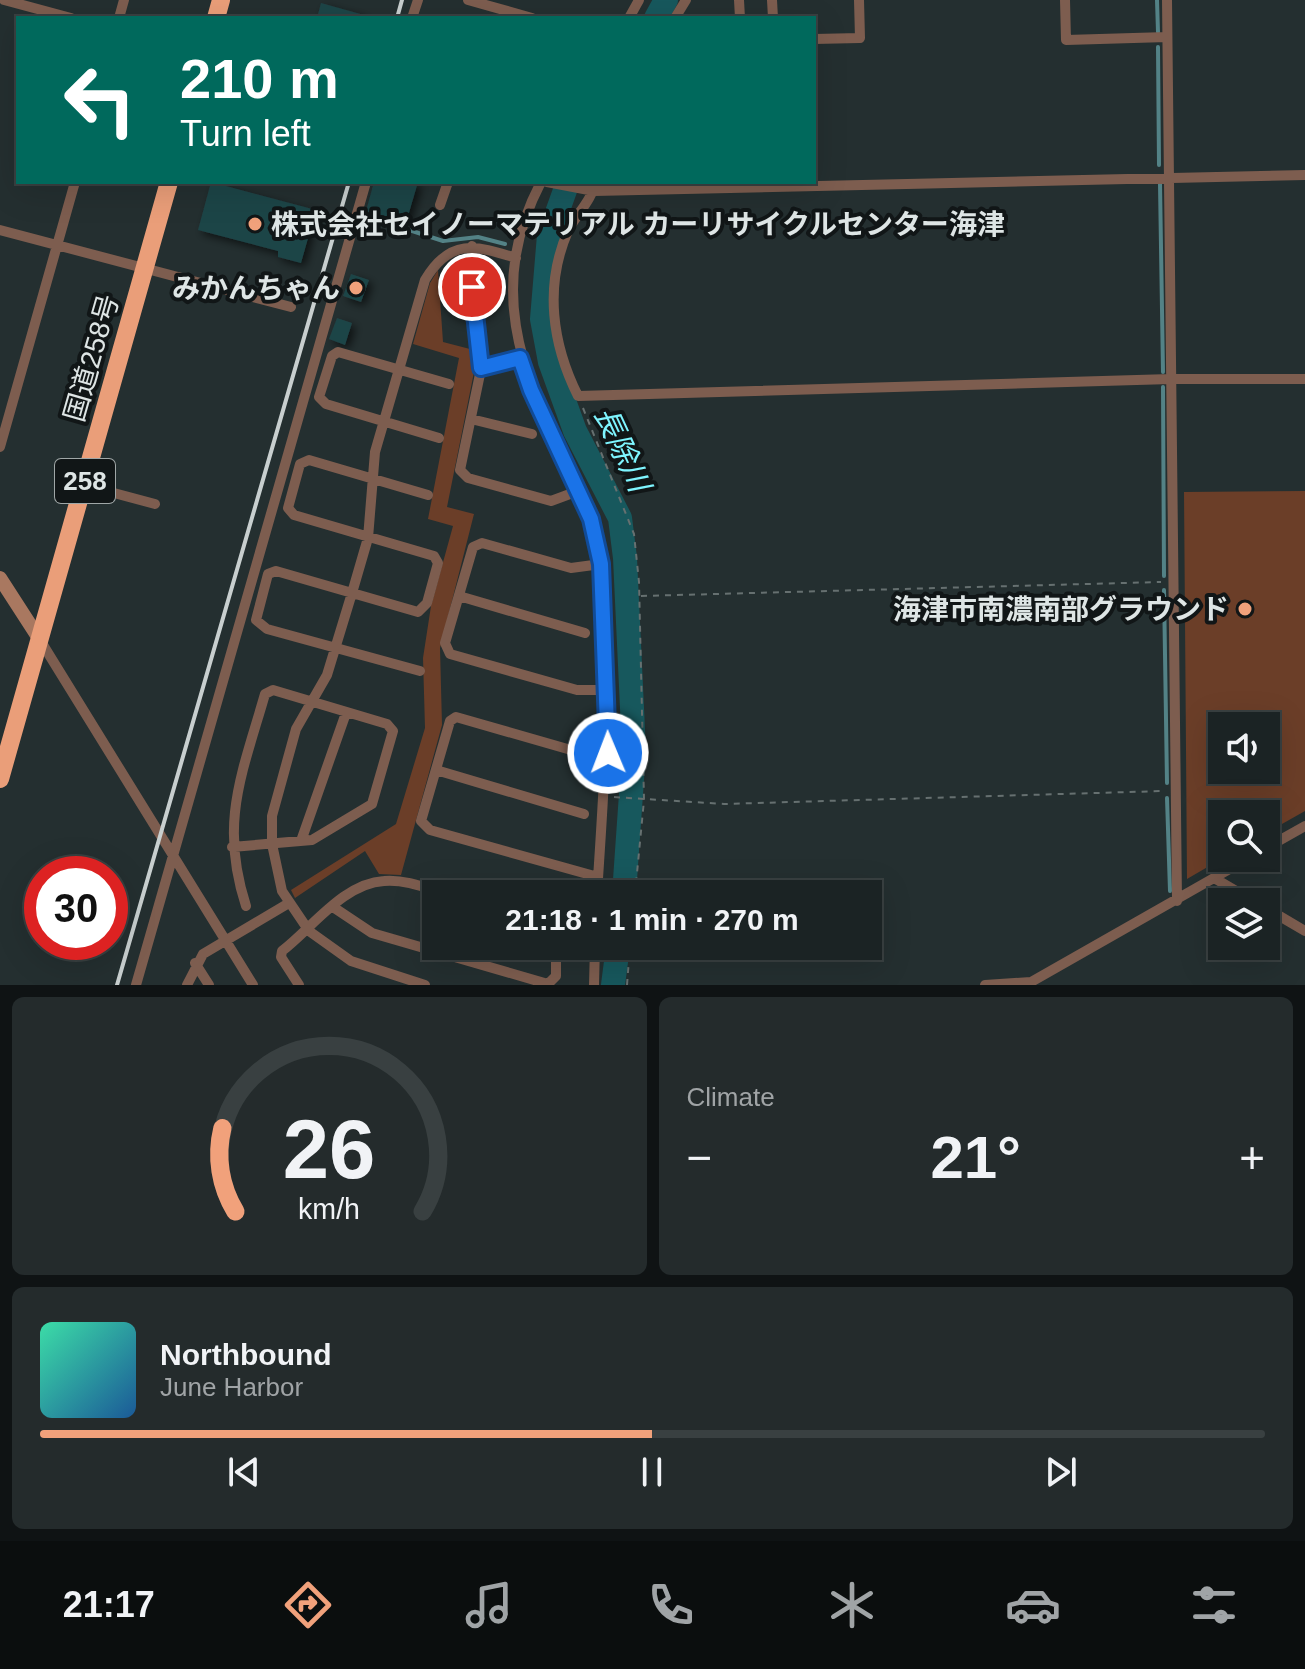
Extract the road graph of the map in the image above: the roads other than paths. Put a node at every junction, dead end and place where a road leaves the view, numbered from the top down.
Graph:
1 (4, 0) edge
2 (468, 0) edge
3 (859, 0) edge
4 (1065, 0) edge
5 (1167, 0) edge
6 (64, 16) edge
7 (525, 16) edge
8 (1167, 37) junction
9 (816, 39) edge
10 (1305, 175) edge
11 (1168, 178) junction
12 (74, 184) edge
13 (168, 184) edge
14 (365, 184) edge
15 (447, 184) edge
16 (546, 184) edge
17 (555, 184) edge
18 (785, 184) edge
19 (816, 184) edge
20 (594, 187) edge
21 (440, 205) dead end
22 (0, 230) edge
23 (57, 246) junction
24 (472, 246) junction
25 (516, 258) junction
26 (145, 269) junction
27 (291, 307) dead end
28 (520, 358) junction
29 (481, 368) junction
30 (399, 370) junction
31 (1171, 379) junction
32 (1305, 379) edge
33 (449, 384) dead end
34 (471, 419) junction
35 (383, 421) junction
36 (532, 434) dead end
37 (439, 438) dead end
38 (0, 447) edge
39 (373, 479) junction
40 (84, 485) junction
41 (578, 491) junction
42 (428, 495) dead end
43 (155, 504) dead end
44 (368, 538) junction
45 (601, 564) junction
46 (0, 578) edge
47 (352, 593) junction
48 (459, 596) junction
49 (585, 633) dead end
50 (40, 640) junction
51 (336, 649) junction
52 (420, 671) dead end
53 (607, 690) junction
54 (311, 702) junction
55 (346, 713) junction
56 (608, 753) junction
57 (436, 770) junction
58 (0, 779) edge
59 (584, 814) dead end
60 (1305, 826) edge
61 (1280, 840) edge
62 (301, 841) junction
63 (272, 844) junction
64 (232, 847) junction
65 (172, 854) junction
66 (1224, 872) edge
67 (598, 877) junction
68 (1214, 878) junction
69 (598, 880) edge
70 (422, 887) edge
71 (1231, 888) edge
72 (1177, 901) junction
73 (289, 903) junction
74 (246, 906) dead end
75 (333, 907) junction
76 (1280, 916) edge
77 (309, 931) junction
78 (1305, 931) edge
79 (225, 941) junction
80 (422, 947) edge
81 (465, 960) edge
82 (556, 960) edge
83 (595, 960) edge
84 (195, 963) junction
85 (1000, 984) edge
86 (136, 985) edge
87 (187, 985) edge
88 (209, 985) edge
89 (253, 985) edge
90 (299, 985) edge
91 (425, 985) edge
92 (594, 985) edge
93 (985, 985) edge

1 - 6 street
2 - 7 street
3 - 9 street
4 - 8 street
5 - 8 street
8 - 11 street
10 - 11 street
11 - 19 street
11 - 31 street
12 - 23 street
13 - 26 highway, 国道258号 / 258
14 - 65 street
15 - 21 street
16 - 25 street
17 - 20 street
18 - 20 street
20 - 31 street
22 - 23 street
23 - 26 street
23 - 38 street
24 - 25 street
24 - 29 street
24 - 30 street
25 - 28 street
26 - 27 street
26 - 40 highway, 国道258号 / 258
28 - 29 street
28 - 41 street
29 - 34 street
30 - 33 street
30 - 35 street
30 - 35 street
31 - 32 street
31 - 72 street
34 - 36 street
34 - 41 street
35 - 37 street
35 - 39 street
39 - 42 street
39 - 44 street
39 - 44 street
40 - 43 street
40 - 50 highway, 国道258号 / 258
41 - 45 street
44 - 47 street
44 - 47 street
45 - 48 street
45 - 53 street
46 - 50 street
47 - 51 street
47 - 51 street
48 - 49 street
48 - 53 street
50 - 58 highway, 国道258号 / 258
50 - 65 street
51 - 52 street
51 - 54 street
53 - 56 street
54 - 55 street
54 - 63 street
54 - 64 street
55 - 62 street
55 - 62 street
56 - 57 street
56 - 67 street
57 - 59 street
57 - 67 street
60 - 61 street
62 - 63 street
63 - 64 street
63 - 73 street
64 - 74 street
65 - 79 street
65 - 86 street
66 - 68 street
67 - 69 street
68 - 71 street
68 - 72 street
70 - 75 street
72 - 85 street
73 - 77 street
73 - 79 street
75 - 77 street
75 - 80 street
76 - 78 street
77 - 90 street
77 - 91 street
79 - 84 street
79 - 89 street
81 - 82 street
83 - 92 street
84 - 87 street
84 - 88 street
85 - 93 street

